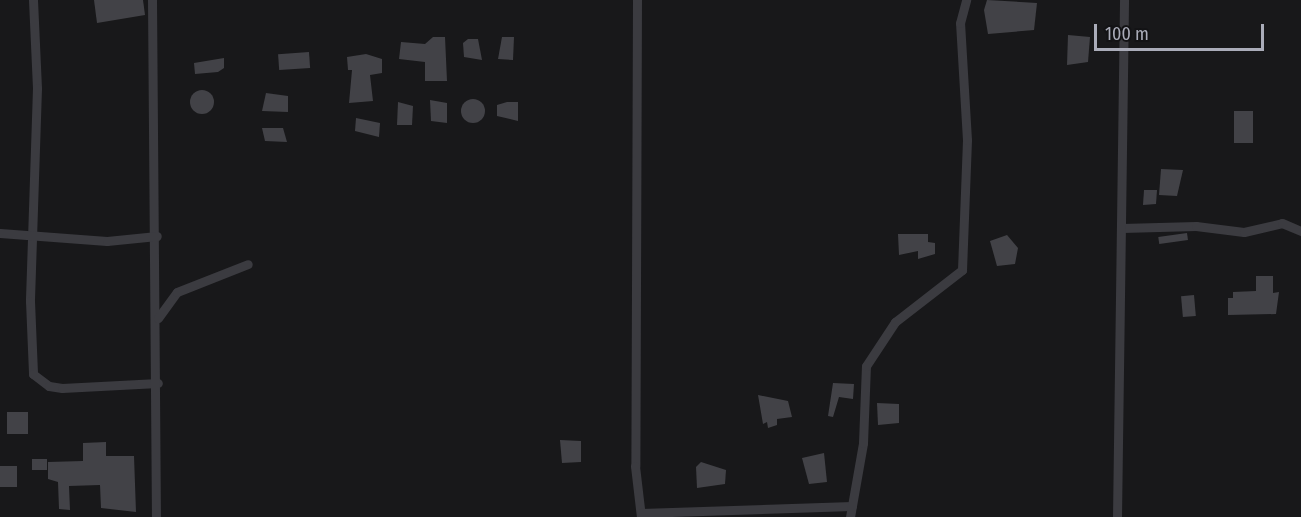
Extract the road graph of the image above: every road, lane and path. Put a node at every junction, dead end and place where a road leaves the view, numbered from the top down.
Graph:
1 (33, 0) edge
2 (152, 0) edge
3 (637, 0) edge
4 (1124, 0) edge
5 (966, 2) edge
6 (1122, 228) junction
7 (1301, 231) edge
8 (0, 233) edge
9 (157, 236) junction
10 (32, 237) junction
11 (248, 264) dead end
12 (157, 320) junction
13 (158, 383) junction
14 (852, 506) junction
15 (641, 515) edge
16 (156, 517) edge
17 (850, 517) edge
18 (1117, 517) edge

1 - 10 street
2 - 9 street
3 - 15 street
4 - 6 street
5 - 14 street
6 - 7 street
6 - 18 street
8 - 10 street
9 - 10 street
9 - 12 street
10 - 13 street
11 - 12 street
12 - 13 street
13 - 16 street
14 - 15 street
14 - 17 street

